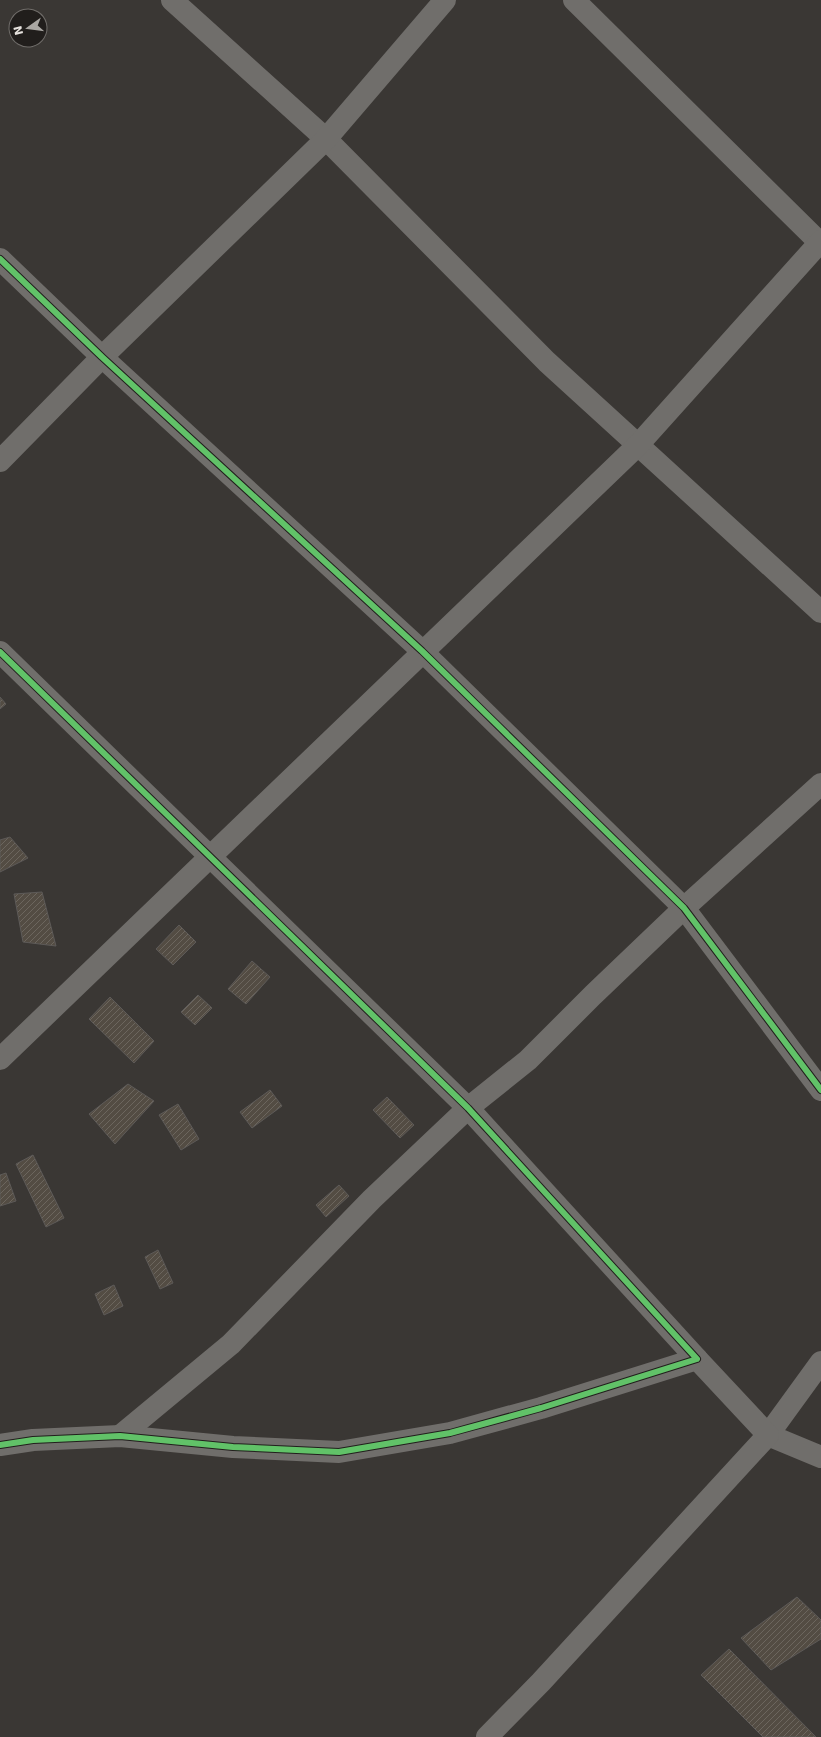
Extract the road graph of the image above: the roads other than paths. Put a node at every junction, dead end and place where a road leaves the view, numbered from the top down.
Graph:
1 (172, 0) edge
2 (444, 0) edge
3 (574, 0) edge
4 (326, 139) junction
5 (820, 242) edge
6 (0, 259) edge
7 (102, 357) junction
8 (638, 445) junction
9 (0, 461) edge
10 (821, 612) edge
11 (422, 651) junction
12 (0, 652) edge
13 (821, 784) edge
14 (210, 855) junction
15 (684, 908) junction
16 (0, 1059) edge
17 (821, 1090) edge
18 (468, 1108) junction
19 (697, 1359) junction
20 (821, 1362) edge
21 (768, 1435) junction
22 (120, 1436) junction
23 (0, 1445) edge
24 (821, 1457) edge
25 (487, 1737) edge

1 - 4 street
2 - 4 street
3 - 5 street
4 - 7 street
4 - 8 street
5 - 8 street
6 - 7 street
7 - 9 street
7 - 11 street
8 - 10 street
8 - 11 street
11 - 14 street
11 - 15 street
12 - 14 street
13 - 15 street
14 - 16 street
14 - 18 street
15 - 17 street
15 - 18 street
18 - 19 street
18 - 22 street
19 - 21 street
19 - 22 street
20 - 21 street
21 - 24 street
21 - 25 street
22 - 23 street

